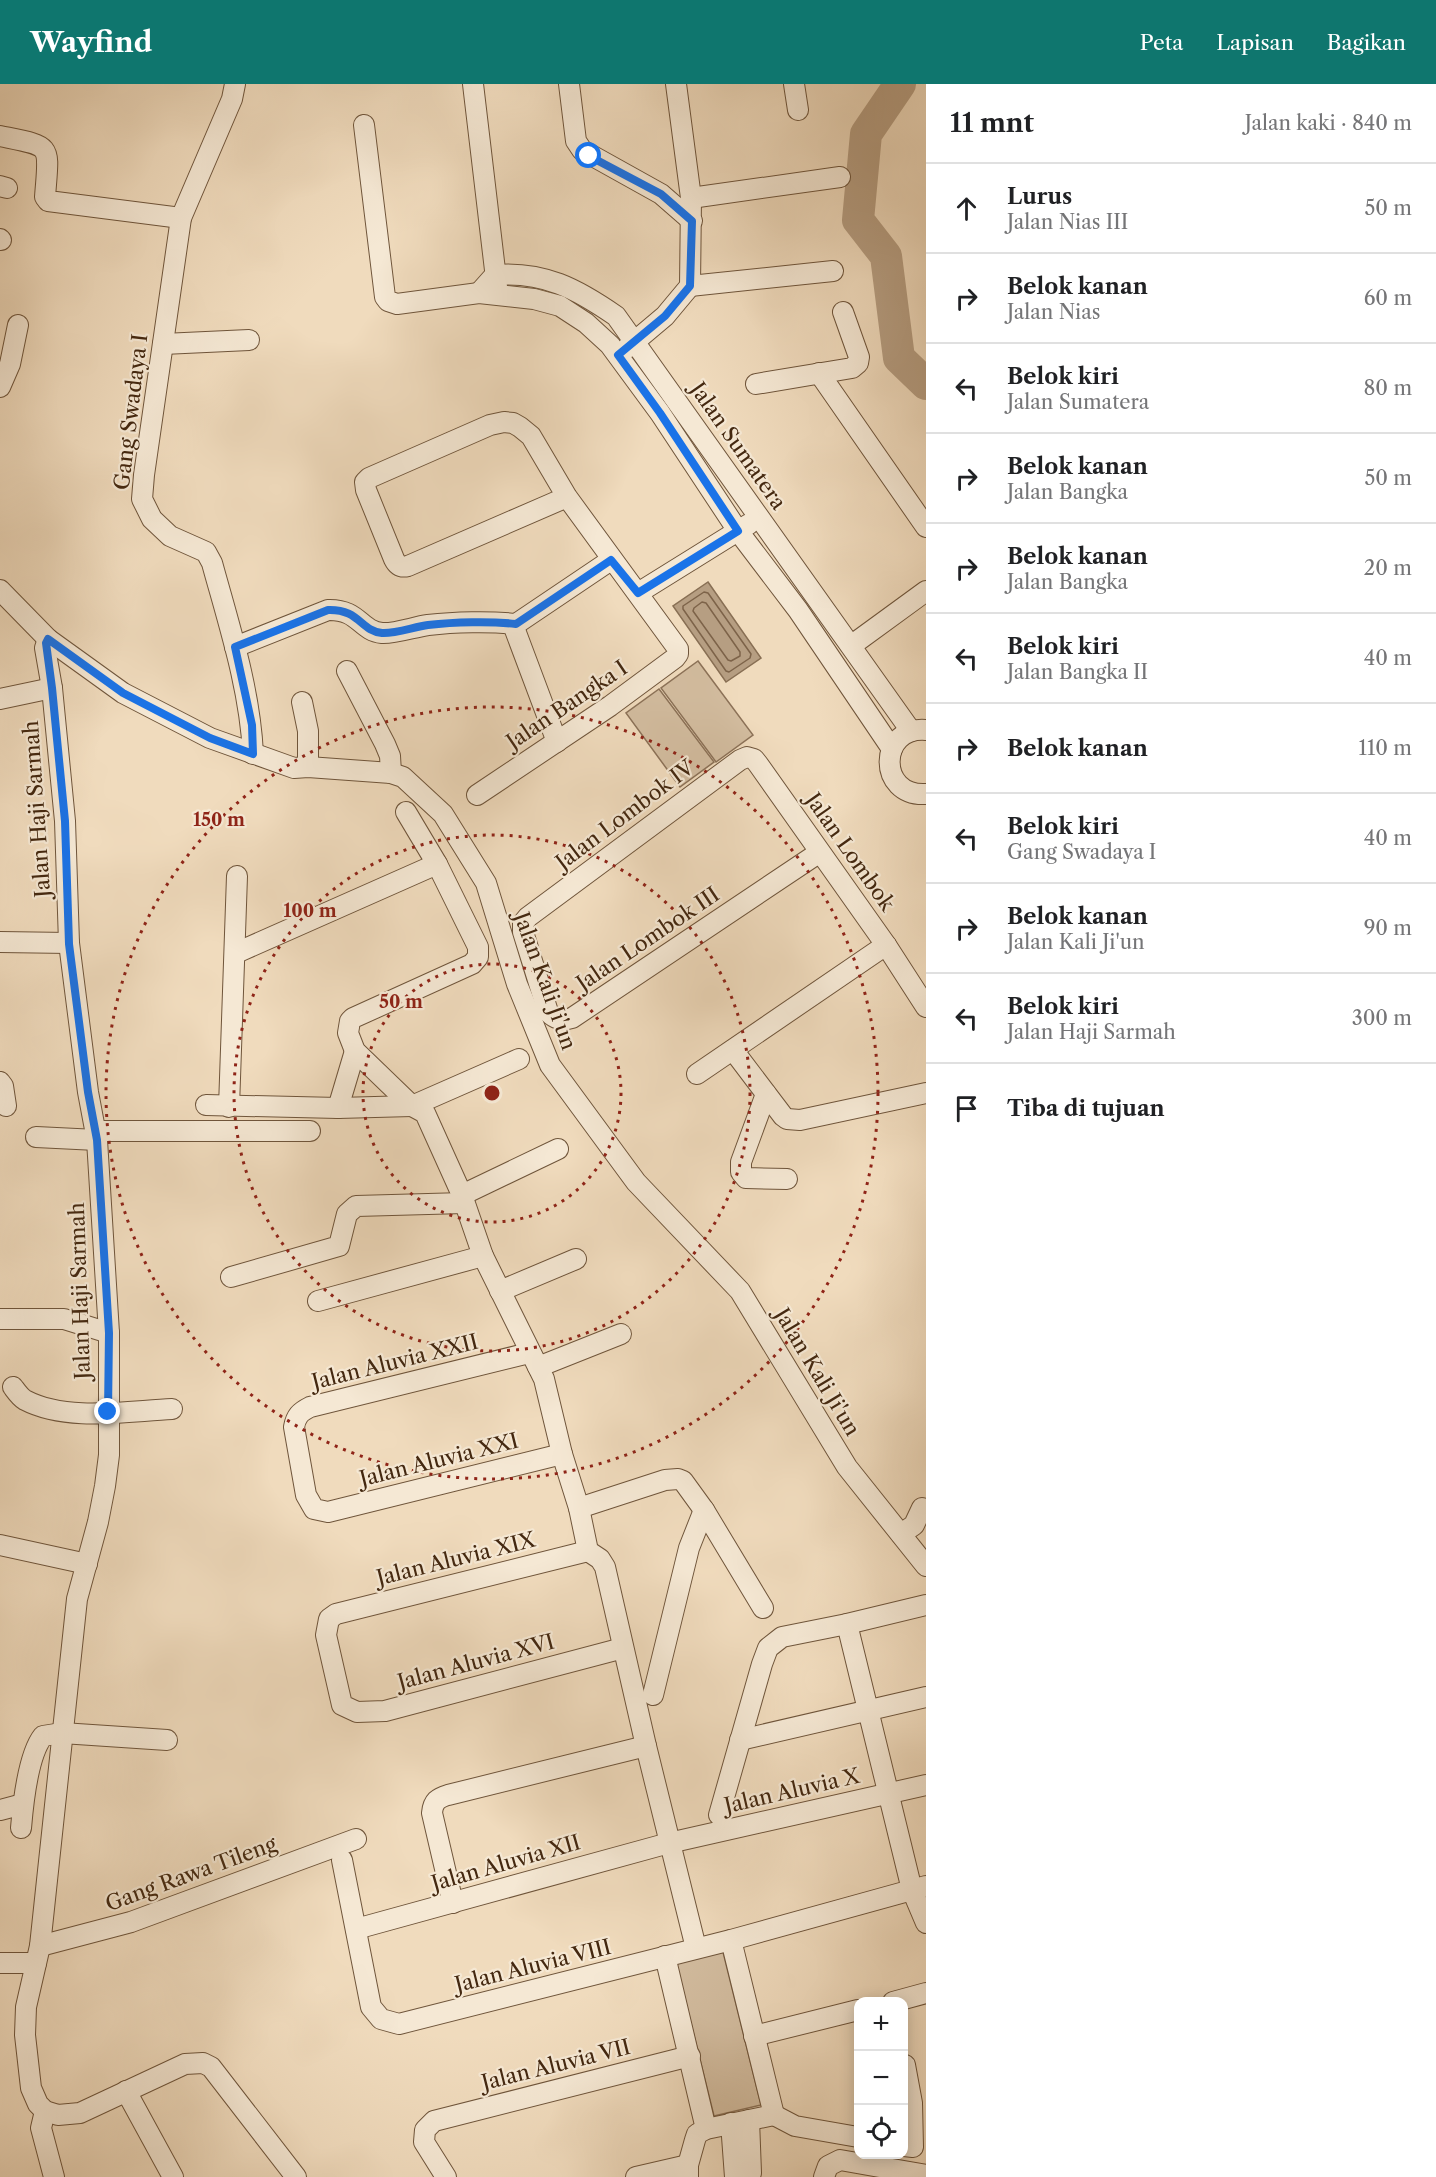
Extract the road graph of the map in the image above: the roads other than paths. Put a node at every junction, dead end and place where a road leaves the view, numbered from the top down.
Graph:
1 (235, 84) edge
2 (473, 84) edge
3 (568, 84) edge
4 (676, 84) edge
5 (794, 84) edge
6 (798, 110) dead end
7 (364, 125) dead end
8 (0, 136) edge
9 (840, 177) dead end
10 (691, 198) junction
11 (181, 218) junction
12 (692, 221) junction
13 (833, 271) dead end
14 (495, 275) junction
15 (690, 286) junction
16 (488, 295) junction
17 (843, 312) dead end
18 (18, 325) dead end
19 (249, 340) dead end
20 (635, 341) junction
21 (163, 344) junction
22 (618, 355) junction
23 (819, 373) junction
24 (756, 384) dead end
25 (0, 387) edge
26 (567, 498) junction
27 (759, 518) junction
28 (926, 527) edge
29 (738, 531) junction
30 (611, 560) junction
31 (0, 590) edge
32 (926, 591) edge
33 (638, 593) junction
34 (516, 624) junction
35 (48, 639) junction
36 (852, 645) junction
37 (235, 647) junction
38 (347, 671) dead end
39 (52, 688) junction
40 (0, 699) edge
41 (302, 702) dead end
42 (919, 730) edge
43 (557, 742) junction
44 (892, 749) junction
45 (253, 754) junction
46 (758, 764) joint
47 (308, 767) junction
48 (391, 773) junction
49 (477, 795) dead end
50 (924, 796) edge
51 (406, 812) dead end
52 (820, 852) junction
53 (437, 864) junction
54 (237, 876) dead end
55 (524, 923) joint
56 (0, 942) edge
57 (69, 944) junction
58 (886, 945) junction
59 (236, 952) junction
60 (924, 1000) edge
61 (733, 1050) junction
62 (355, 1051) junction
63 (519, 1059) dead end
64 (697, 1074) dead end
65 (0, 1082) edge
66 (926, 1093) edge
67 (766, 1094) junction
68 (206, 1105) dead end
69 (6, 1106) dead end
70 (412, 1106) junction
71 (229, 1107) junction
72 (338, 1108) junction
73 (310, 1131) dead end
74 (96, 1136) junction
75 (36, 1137) dead end
76 (558, 1149) dead end
77 (788, 1179) dead end
78 (463, 1199) junction
79 (483, 1256) junction
80 (576, 1259) dead end
81 (231, 1277) dead end
82 (500, 1291) junction
83 (318, 1301) dead end
84 (0, 1319) edge
85 (109, 1333) junction
86 (621, 1334) dead end
87 (534, 1360) junction
88 (13, 1386) dead end
89 (172, 1409) dead end
90 (108, 1412) junction
91 (562, 1454) junction
92 (579, 1508) junction
93 (922, 1508) dead end
94 (704, 1510) junction
95 (328, 1512) joint
96 (901, 1534) junction
97 (0, 1545) edge
98 (588, 1551) junction
99 (87, 1564) junction
100 (926, 1566) edge
101 (926, 1605) edge
102 (763, 1608) dead end
103 (847, 1624) junction
104 (623, 1648) junction
105 (653, 1695) dead end
106 (926, 1697) edge
107 (342, 1704) joint
108 (868, 1710) junction
109 (62, 1733) junction
110 (167, 1740) dead end
111 (740, 1740) junction
112 (646, 1746) junction
113 (926, 1785) edge
114 (888, 1794) junction
115 (23, 1804) junction
116 (0, 1810) edge
117 (719, 1815) dead end
118 (21, 1828) dead end
119 (356, 1839) dead end
120 (669, 1843) junction
121 (342, 1860) dead end
122 (919, 1888) edge
123 (453, 1903) junction
124 (926, 1923) edge
125 (356, 1929) junction
126 (731, 1940) junction
127 (696, 1948) junction
128 (38, 1955) junction
129 (665, 1956) junction
130 (0, 1963) edge
131 (926, 1993) edge
132 (908, 1997) edge
133 (854, 2011) edge
134 (754, 2036) junction
135 (690, 2056) junction
136 (908, 2081) edge
137 (126, 2091) junction
138 (45, 2111) junction
139 (774, 2115) junction
140 (740, 2121) junction
141 (706, 2128) junction
142 (854, 2136) edge
143 (914, 2148) edge
144 (688, 2171) edge
145 (926, 2175) edge
146 (746, 2176) edge
147 (54, 2177) edge
148 (173, 2177) edge
149 (297, 2177) edge
150 (446, 2177) edge
151 (636, 2177) edge
152 (824, 2177) edge

1 - 11 street, Gang Swadaya I
2 - 14 street
3 - 12 street
4 - 10 street
5 - 6 street
7 - 16 street
8 - 11 street
9 - 10 street
10 - 12 street
11 - 21 street, Gang Swadaya I
12 - 15 street
13 - 15 street
14 - 16 street
14 - 20 street, Jalan Sumatera
15 - 20 street
16 - 22 street
17 - 23 street
18 - 25 street
19 - 21 street
20 - 22 street
20 - 27 street, Jalan Sumatera
21 - 37 street, Gang Swadaya I
22 - 29 street
23 - 24 street
23 - 28 street
26 - 26 street
26 - 30 street
27 - 29 street
27 - 36 street, Jalan Sumatera
29 - 33 street
29 - 44 street
30 - 33 street
30 - 34 street
31 - 35 street
32 - 36 street
33 - 43 street, Jalan Bangka I
34 - 37 street
34 - 43 street
35 - 39 street, Jalan Haji Sarmah
35 - 45 street, Jalan Kali Ji'un
36 - 42 street, Jalan Sumatera
37 - 45 street, Gang Swadaya I
38 - 48 street
39 - 40 street
39 - 57 street, Jalan Haji Sarmah
41 - 47 street
42 - 44 street
43 - 49 street, Jalan Bangka I
44 - 50 street
45 - 47 street, Jalan Kali Ji'un
46 - 52 street, Jalan Lombok
46 - 55 street, Jalan Lombok IV
47 - 48 street, Jalan Kali Ji'un
48 - 96 street, Jalan Kali Ji'un
51 - 53 street
52 - 55 street, Jalan Lombok III
52 - 58 street, Jalan Lombok
53 - 59 street
53 - 62 street
54 - 59 street
56 - 57 street
57 - 74 street, Jalan Haji Sarmah
58 - 60 street, Jalan Lombok
58 - 61 street
59 - 71 street
61 - 64 street
61 - 67 street
62 - 70 street
62 - 72 street
63 - 70 street
65 - 69 street
66 - 67 street
67 - 77 street
68 - 71 street
70 - 72 street
70 - 78 street
71 - 72 street
73 - 74 street
74 - 75 street
74 - 85 street, Jalan Haji Sarmah
76 - 78 street
78 - 79 street
78 - 81 street
79 - 82 street
79 - 83 street
80 - 82 street
82 - 87 street
84 - 85 street
85 - 90 street, Jalan Haji Sarmah
86 - 87 street, Jalan Aluvia XXII
87 - 91 street
87 - 95 street, Jalan Aluvia XXII
88 - 90 street
89 - 90 street
90 - 99 street, Jalan Haji Sarmah
91 - 92 street
91 - 95 street, Jalan Aluvia XXI
92 - 94 street
92 - 98 street
93 - 96 street
94 - 102 street
94 - 105 street
96 - 100 street, Jalan Kali Ji'un
97 - 99 street
98 - 104 street
98 - 107 street, Jalan Aluvia XIX
99 - 109 street, Jalan Haji Sarmah
101 - 103 street
103 - 108 street
103 - 111 street
104 - 107 street, Jalan Aluvia XVI
104 - 112 street
106 - 108 street
108 - 111 street
108 - 114 street
109 - 110 street
109 - 115 street
109 - 128 street, Jalan Haji Sarmah
111 - 117 street
112 - 120 street
112 - 123 street
113 - 114 street, Jalan Aluvia X
114 - 120 street, Jalan Aluvia X
114 - 122 street
115 - 116 street
115 - 118 street
119 - 128 street, Gang Rawa Tileng
120 - 123 street, Jalan Aluvia XII
120 - 127 street
121 - 125 street
122 - 124 street
122 - 126 street, Jalan Aluvia VIII
123 - 125 street, Jalan Aluvia XII
125 - 129 street, Jalan Aluvia VIII
126 - 127 street, Jalan Aluvia VIII
126 - 134 street
127 - 129 street, Jalan Aluvia VIII
128 - 130 street, Gang Rawa Tileng
128 - 138 street, Jalan Haji Sarmah
129 - 135 street
131 - 132 street
133 - 134 street
134 - 139 street
135 - 141 street
135 - 150 street, Jalan Aluvia VII
136 - 143 street
137 - 138 street
137 - 148 street
137 - 149 street
138 - 147 street
139 - 140 street
139 - 142 street
140 - 141 street
140 - 146 street
141 - 144 street
144 - 151 street
145 - 152 street

